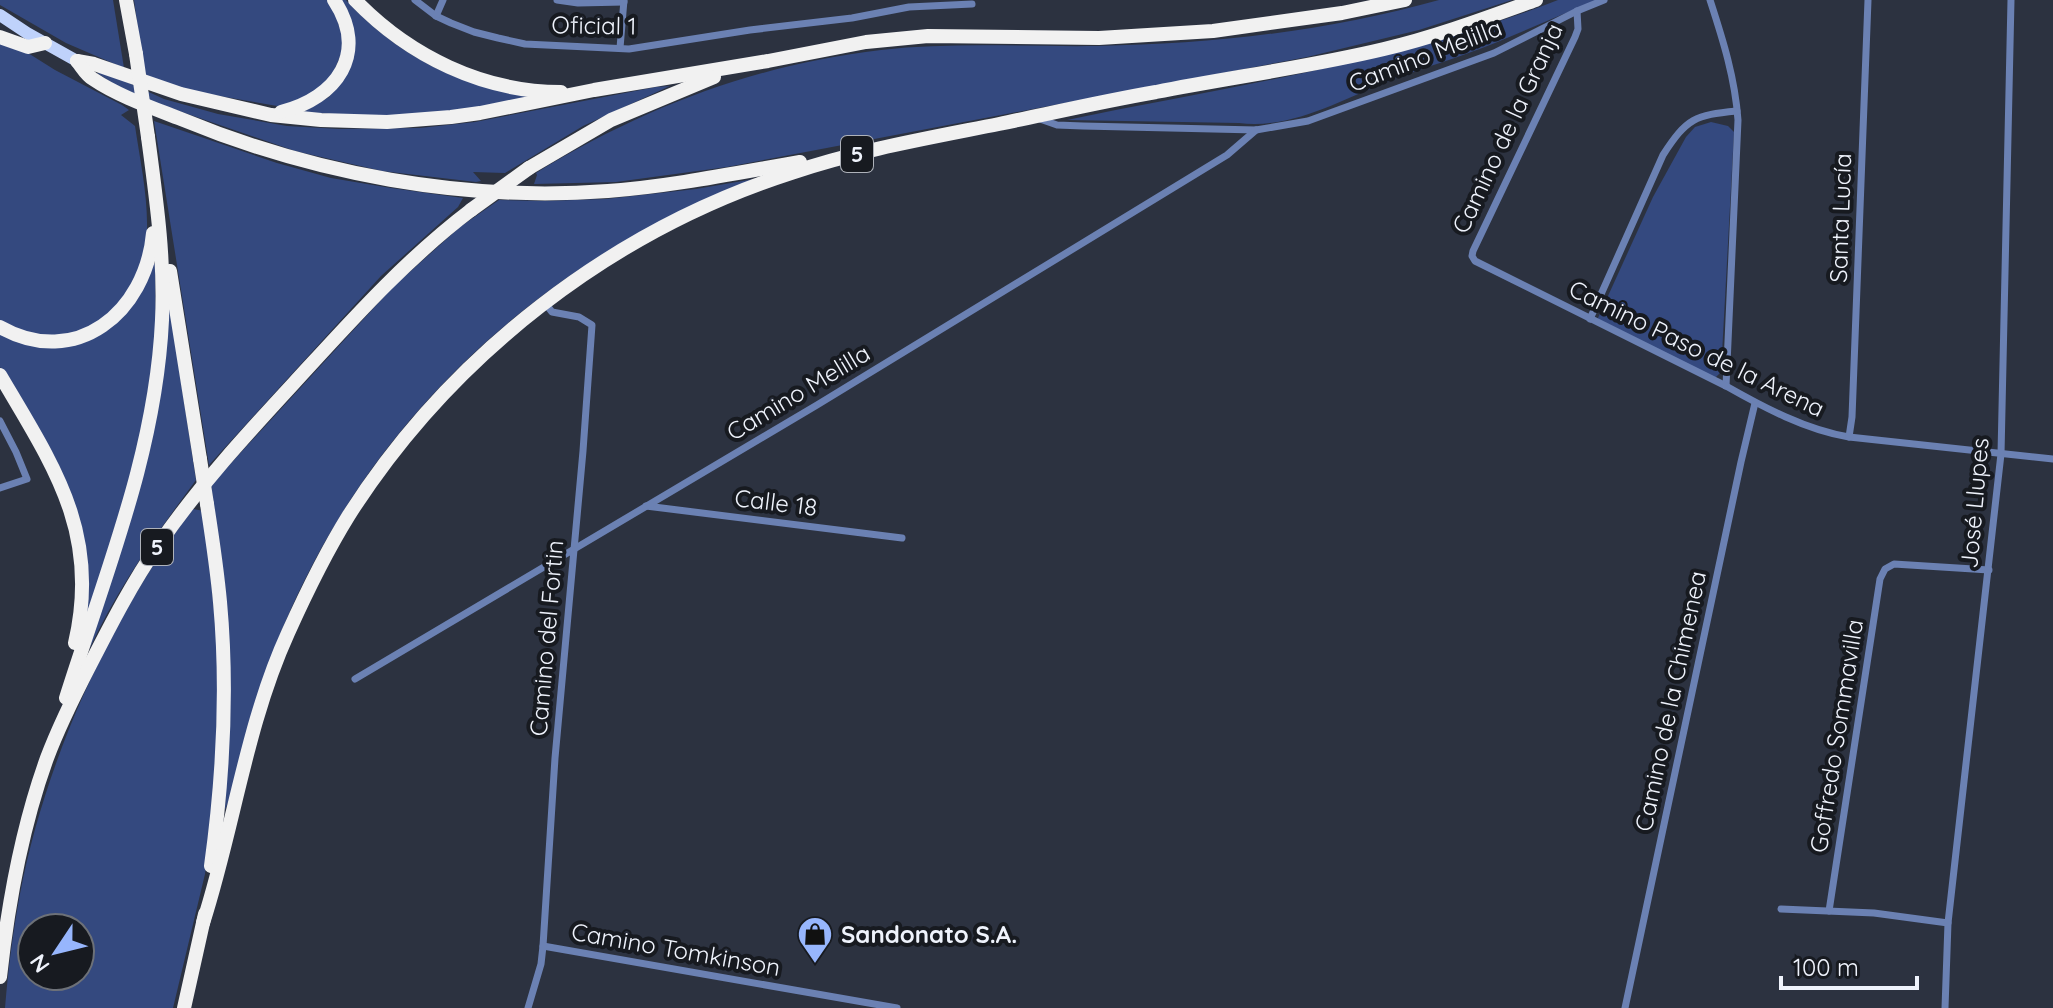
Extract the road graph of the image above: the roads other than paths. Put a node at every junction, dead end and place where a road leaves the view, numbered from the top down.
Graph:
1 (126, 0) edge
2 (334, 0) edge
3 (355, 0) edge
4 (415, 0) edge
5 (443, 0) edge
6 (557, 0) edge
7 (1359, 0) edge
8 (1405, 0) edge
9 (1536, 0) edge
10 (1604, 0) edge
11 (1710, 0) edge
12 (1868, 0) edge
13 (2011, 0) edge
14 (624, 1) edge
15 (972, 4) dead end
16 (1577, 11) junction
17 (0, 15) edge
18 (436, 16) junction
19 (1279, 23) junction
20 (0, 37) edge
21 (45, 43) junction
22 (620, 48) junction
23 (77, 61) junction
24 (768, 61) junction
25 (594, 90) junction
26 (1737, 111) junction
27 (271, 115) junction
28 (1034, 117) junction
29 (1256, 130) junction
30 (866, 151) junction
31 (156, 196) junction
32 (1475, 261) joint
33 (545, 303) junction
34 (1590, 319) junction
35 (0, 327) edge
36 (0, 375) edge
37 (1726, 386) junction
38 (1755, 403) junction
39 (0, 421) edge
40 (1849, 437) junction
41 (2001, 454) junction
42 (2053, 459) edge
43 (0, 488) edge
44 (645, 506) junction
45 (902, 538) dead end
46 (574, 548) junction
47 (1989, 570) junction
48 (355, 679) dead end
49 (47, 760) junction
50 (1781, 909) dead end
51 (1829, 911) junction
52 (203, 923) junction
53 (1948, 923) junction
54 (543, 946) junction
55 (0, 977) edge
56 (184, 1008) edge
57 (528, 1008) edge
58 (897, 1008) edge
59 (1625, 1008) edge
60 (1945, 1008) edge

1 - 31 highway, bridge
2 - 27 highway
3 - 25 highway
4 - 18 street, Oficial 1
5 - 18 street
6 - 14 street
7 - 19 highway
8 - 19 highway, 5
9 - 28 highway, 5
10 - 16 street, Camino Melilla
11 - 26 street
12 - 40 street, Santa Lucía
13 - 41 street, José Llupes
14 - 22 street
15 - 22 street, Oficial 1
16 - 29 street, Camino Melilla
16 - 32 street, Camino de la Granja
17 - 21 main road
18 - 22 street, Oficial 1
19 - 24 highway, 5
20 - 21 highway
21 - 23 main road
23 - 27 highway
23 - 30 highway
24 - 25 highway
24 - 49 highway, 5, bridge
25 - 27 highway
26 - 34 street
26 - 37 street
28 - 29 street, Camino Melilla
28 - 30 highway, 5
29 - 44 street, Camino Melilla
30 - 33 highway, 5
31 - 35 highway
31 - 49 highway
31 - 52 highway, bridge
32 - 34 street, Camino Paso de la Arena
33 - 46 street, Camino del Fortin
33 - 52 highway, 5
34 - 37 street, Camino Paso de la Arena
36 - 49 highway
37 - 38 street, Camino Paso de la Arena
38 - 40 street, Camino Paso de la Arena
38 - 59 street, Camino de la Chimenea
39 - 43 street
40 - 41 street, Camino Paso de la Arena
41 - 42 street, Camino Paso de la Arena
41 - 47 street, José Llupes
44 - 45 street, Calle 18
44 - 46 street, Camino Melilla
46 - 48 street, Camino Melilla
46 - 54 street, Camino del Fortin
47 - 51 street, Goffredo Sommavilla
47 - 53 street, José Llupes
49 - 55 highway, 5
50 - 51 street
51 - 53 street
52 - 56 highway, 5
53 - 60 street, José Llupes
54 - 57 street, Camino del Fortin
54 - 58 street, Camino Tomkinson

